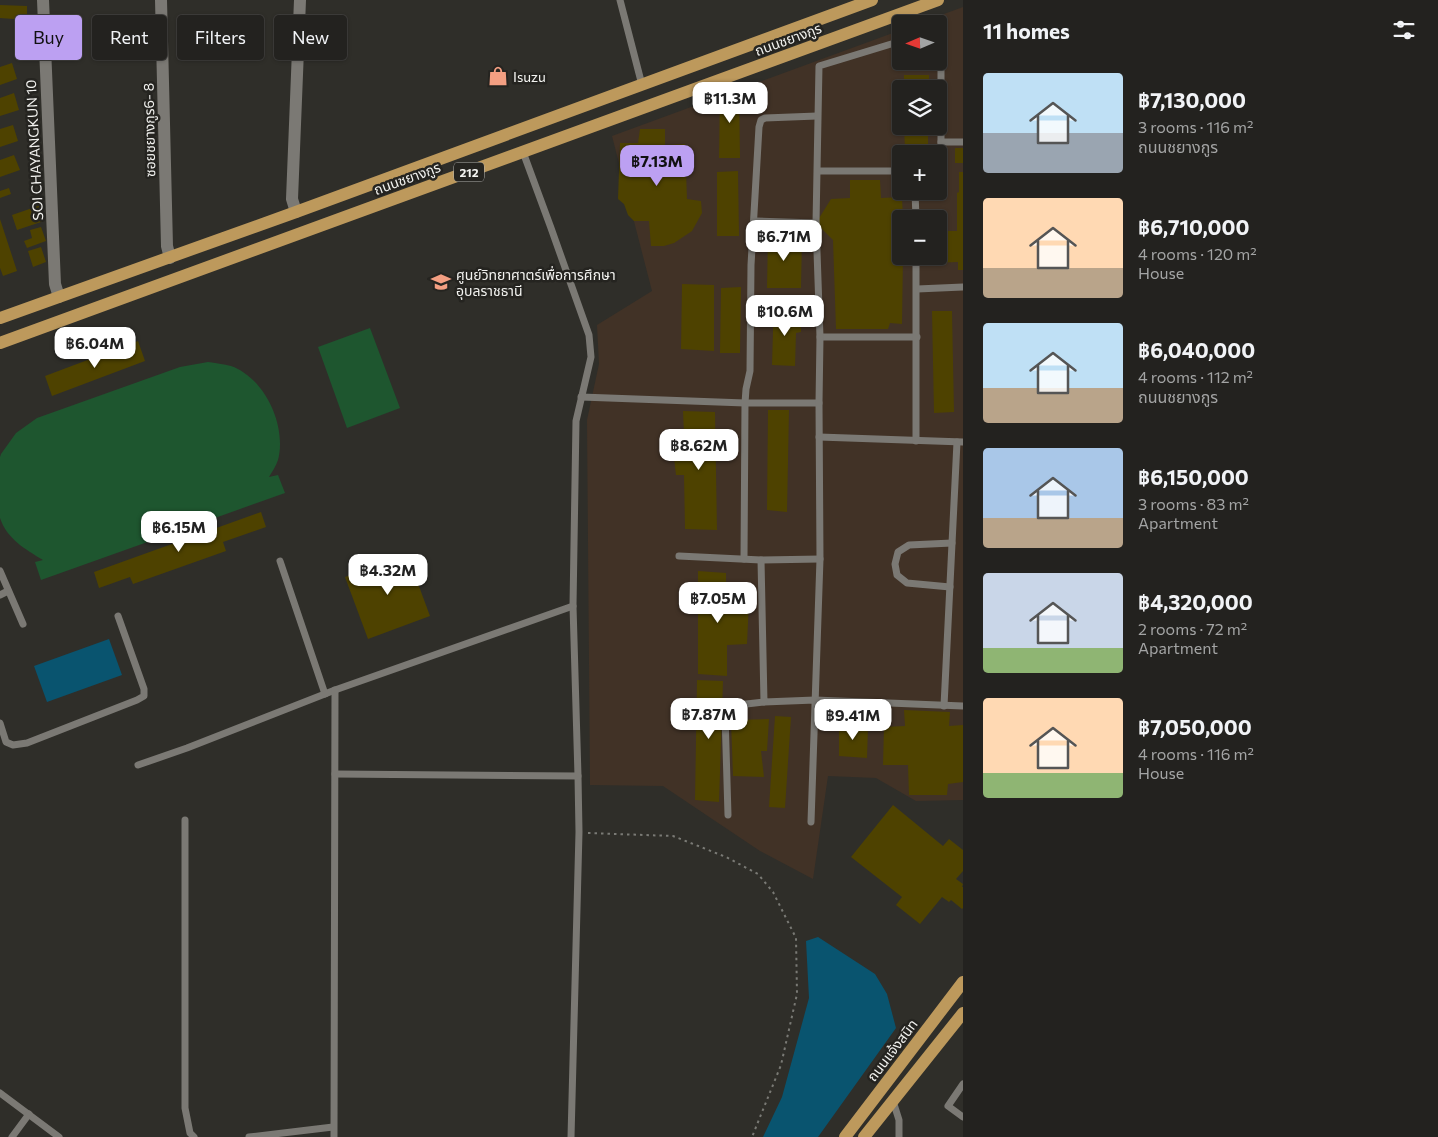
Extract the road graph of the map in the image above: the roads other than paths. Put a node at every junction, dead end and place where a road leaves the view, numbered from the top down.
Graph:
1 (43, 0) edge
2 (161, 0) edge
3 (300, 0) edge
4 (620, 0) edge
5 (872, 0) edge
6 (938, 0) edge
7 (892, 44) edge
8 (941, 70) edge
9 (642, 85) junction
10 (817, 116) junction
11 (941, 142) joint
12 (963, 142) edge
13 (523, 152) junction
14 (818, 170) junction
15 (892, 171) edge
16 (296, 212) junction
17 (754, 221) junction
18 (816, 222) junction
19 (170, 258) junction
20 (916, 265) edge
21 (963, 287) edge
22 (917, 289) junction
23 (59, 297) junction
24 (0, 318) edge
25 (917, 336) junction
26 (820, 337) junction
27 (0, 343) edge
28 (581, 397) junction
29 (745, 403) junction
30 (819, 403) junction
31 (819, 437) junction
32 (916, 441) junction
33 (960, 442) edge
34 (952, 543) junction
35 (679, 556) dead end
36 (744, 559) junction
37 (820, 559) junction
38 (280, 560) dead end
39 (761, 560) junction
40 (0, 571) edge
41 (950, 587) junction
42 (8, 591) junction
43 (0, 595) edge
44 (573, 606) junction
45 (118, 616) dead end
46 (23, 624) dead end
47 (335, 690) junction
48 (325, 694) junction
49 (815, 700) junction
50 (764, 702) junction
51 (944, 706) junction
52 (963, 706) edge
53 (0, 723) edge
54 (138, 765) dead end
55 (335, 774) junction
56 (578, 776) junction
57 (728, 815) dead end
58 (186, 820) dead end
59 (811, 822) dead end
60 (963, 982) edge
61 (963, 1013) edge
62 (963, 1084) edge
63 (0, 1093) edge
64 (893, 1101) junction
65 (29, 1114) junction
66 (963, 1117) edge
67 (333, 1127) junction
68 (12, 1137) edge
69 (59, 1137) edge
70 (194, 1137) edge
71 (249, 1137) edge
72 (334, 1137) edge
73 (571, 1137) edge
74 (845, 1137) edge
75 (864, 1137) edge
76 (899, 1137) edge

1 - 23 street, SOI CHAYANGKUN 10
2 - 19 street, ซอยชยางกูร6- 8
3 - 16 street
4 - 9 lane
5 - 9 main road, ถนนชยางกูร / 212
6 - 13 main road, ถนนชยางกูร / 212
7 - 10 lane
8 - 11 lane
9 - 16 main road, ถนนชยางกูร / 212
10 - 14 lane
10 - 17 lane
11 - 12 lane
13 - 27 main road, ถนนชยางกูร / 212
13 - 28 lane
14 - 15 lane
14 - 18 lane
16 - 19 main road, ถนนชยางกูร / 212
17 - 18 lane
17 - 29 lane
18 - 26 lane
19 - 23 main road, ถนนชยางกูร / 212
20 - 22 lane
21 - 22 lane
22 - 25 lane
23 - 24 main road, ถนนชยางกูร / 212
25 - 26 lane
25 - 32 lane
26 - 30 lane
28 - 29 lane
28 - 44 lane
29 - 30 lane
29 - 36 lane
30 - 31 lane
31 - 32 lane
31 - 37 lane
32 - 33 lane
33 - 34 lane
34 - 41 lane
34 - 41 lane
35 - 36 lane
36 - 39 lane
37 - 39 lane
37 - 49 lane
38 - 48 lane
39 - 50 lane
40 - 42 lane
41 - 51 lane
42 - 43 lane
42 - 46 lane
44 - 47 lane
44 - 56 lane
45 - 53 lane
47 - 48 lane
47 - 55 lane
48 - 54 lane
49 - 50 lane
49 - 51 lane
49 - 59 lane
50 - 57 lane
51 - 52 lane
55 - 56 lane
55 - 67 lane
56 - 73 lane
58 - 70 lane
60 - 74 main road, ถนนแจ้งสนิท
61 - 64 main road
62 - 66 lane
63 - 65 lane
64 - 75 main road
64 - 76 lane
65 - 68 lane
65 - 69 lane
67 - 71 lane
67 - 72 lane

